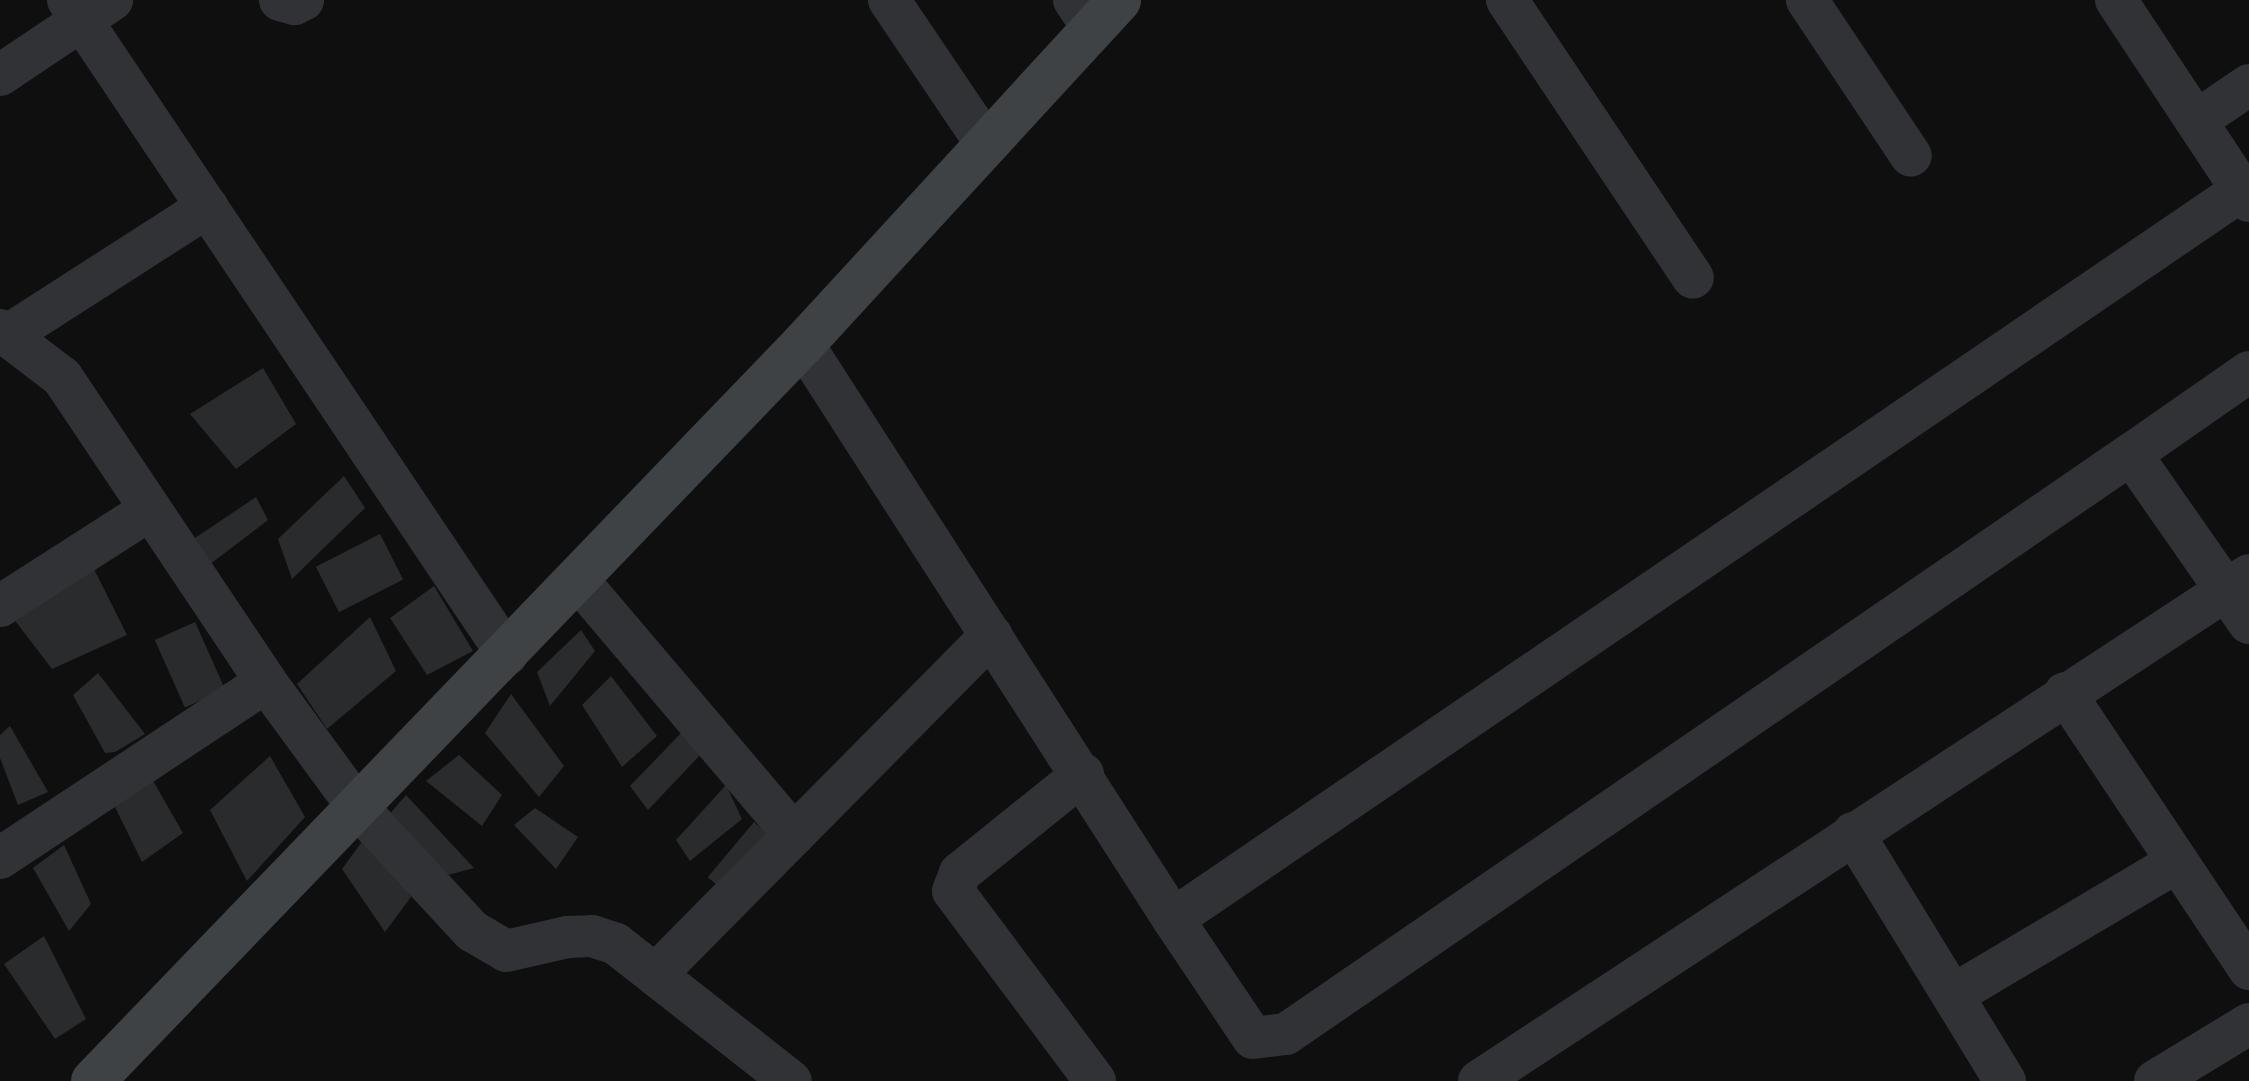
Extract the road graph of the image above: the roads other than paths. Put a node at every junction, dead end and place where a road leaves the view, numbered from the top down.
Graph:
1 (280, 0) edge
2 (303, 0) edge
3 (889, 0) edge
4 (1507, 0) edge
5 (1807, 0) edge
6 (2116, 0) edge
7 (88, 7) edge
8 (1096, 9) edge
9 (0, 75) edge
10 (2249, 85) edge
11 (2196, 121) junction
12 (986, 144) junction
13 (1911, 156) dead end
14 (2246, 196) edge
15 (207, 207) junction
16 (1693, 278) dead end
17 (4, 332) edge
18 (803, 344) junction
19 (2249, 372) edge
20 (2131, 454) junction
21 (151, 509) junction
22 (578, 580) junction
23 (2241, 596) edge
24 (0, 606) edge
25 (992, 635) junction
26 (507, 654) junction
27 (266, 682) junction
28 (2065, 693) junction
29 (1083, 774) junction
30 (359, 809) junction
31 (1853, 833) junction
32 (794, 835) junction
33 (0, 858) edge
34 (2177, 862) junction
35 (1173, 919) junction
36 (2249, 969) edge
37 (658, 972) junction
38 (1953, 995) junction
39 (2249, 1024) edge
40 (93, 1081) edge
41 (791, 1081) edge
42 (1095, 1081) edge
43 (1479, 1081) edge
44 (2005, 1081) edge
45 (2155, 1081) edge

1 - 2 street
3 - 12 street
4 - 16 street
5 - 13 street
6 - 11 street
7 - 9 street
7 - 15 street
8 - 12 street
10 - 11 street
11 - 14 street
12 - 18 street
14 - 35 street
15 - 17 street
15 - 26 street
17 - 21 street
18 - 22 street
18 - 25 street
19 - 20 street
20 - 23 street
20 - 35 street
21 - 24 street
21 - 27 street
22 - 26 street
22 - 32 street
23 - 28 street
25 - 29 street
25 - 32 street
26 - 30 street
27 - 30 street
27 - 33 street
28 - 31 street
28 - 34 street
29 - 35 street
29 - 42 street
30 - 37 street
30 - 40 street
31 - 38 street
31 - 43 street
32 - 37 street
34 - 36 street
34 - 38 street
37 - 41 street
38 - 44 street
39 - 45 street

